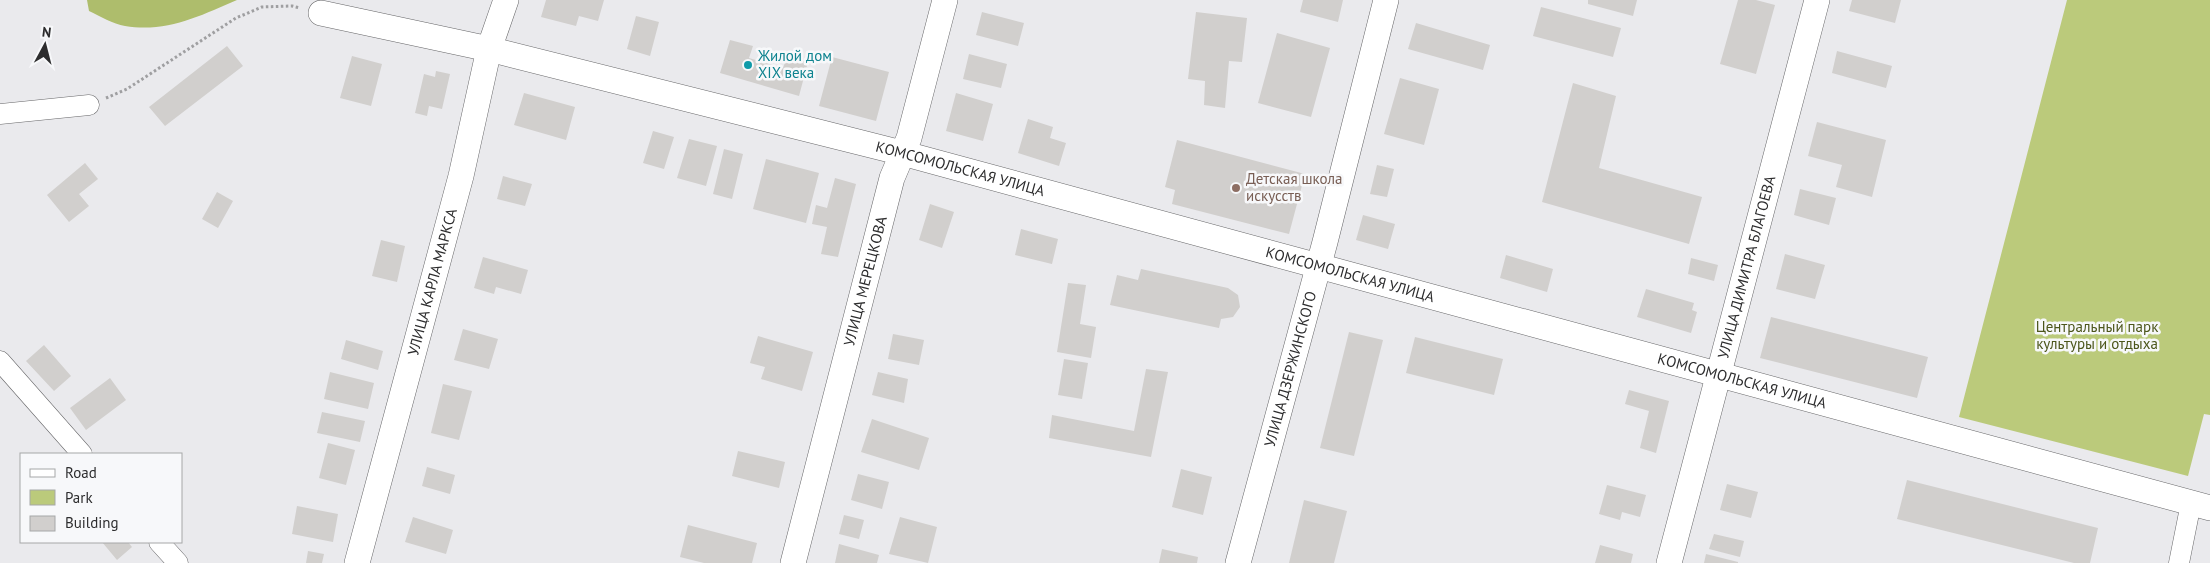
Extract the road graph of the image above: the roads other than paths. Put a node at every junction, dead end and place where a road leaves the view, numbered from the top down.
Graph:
1 (506, 0) edge
2 (945, 0) edge
3 (1386, 0) edge
4 (1816, 0) edge
5 (321, 13) road end
6 (489, 50) junction
7 (90, 105) road end
8 (0, 114) edge
9 (902, 153) junction
10 (1317, 266) junction
11 (0, 361) edge
12 (1717, 375) junction
13 (81, 453) edge
14 (2200, 506) edge
15 (160, 543) edge
16 (178, 563) edge
17 (357, 563) edge
18 (793, 563) edge
19 (1238, 563) edge
20 (1669, 563) edge
21 (2179, 563) edge

1 - 6 street, УЛИЦА КАРЛА МАРКСА
2 - 9 street, УЛИЦА МЕРЕЦКОВА
3 - 10 street, УЛИЦА ДЗЕРЖИНСКОГО
4 - 12 street, УЛИЦА ДИМИТРА БЛАГОЕВА
5 - 6 street, КОМСОМОЛЬСКАЯ УЛИЦА
6 - 9 street, КОМСОМОЛЬСКАЯ УЛИЦА
6 - 17 street, УЛИЦА КАРЛА МАРКСА
7 - 8 street
9 - 10 street, КОМСОМОЛЬСКАЯ УЛИЦА
9 - 18 street, УЛИЦА МЕРЕЦКОВА
10 - 12 street, КОМСОМОЛЬСКАЯ УЛИЦА
10 - 19 street, УЛИЦА ДЗЕРЖИНСКОГО
11 - 13 street
12 - 14 street, КОМСОМОЛЬСКАЯ УЛИЦА
12 - 20 street, УЛИЦА ДИМИТРА БЛАГОЕВА
14 - 21 street
15 - 16 street

